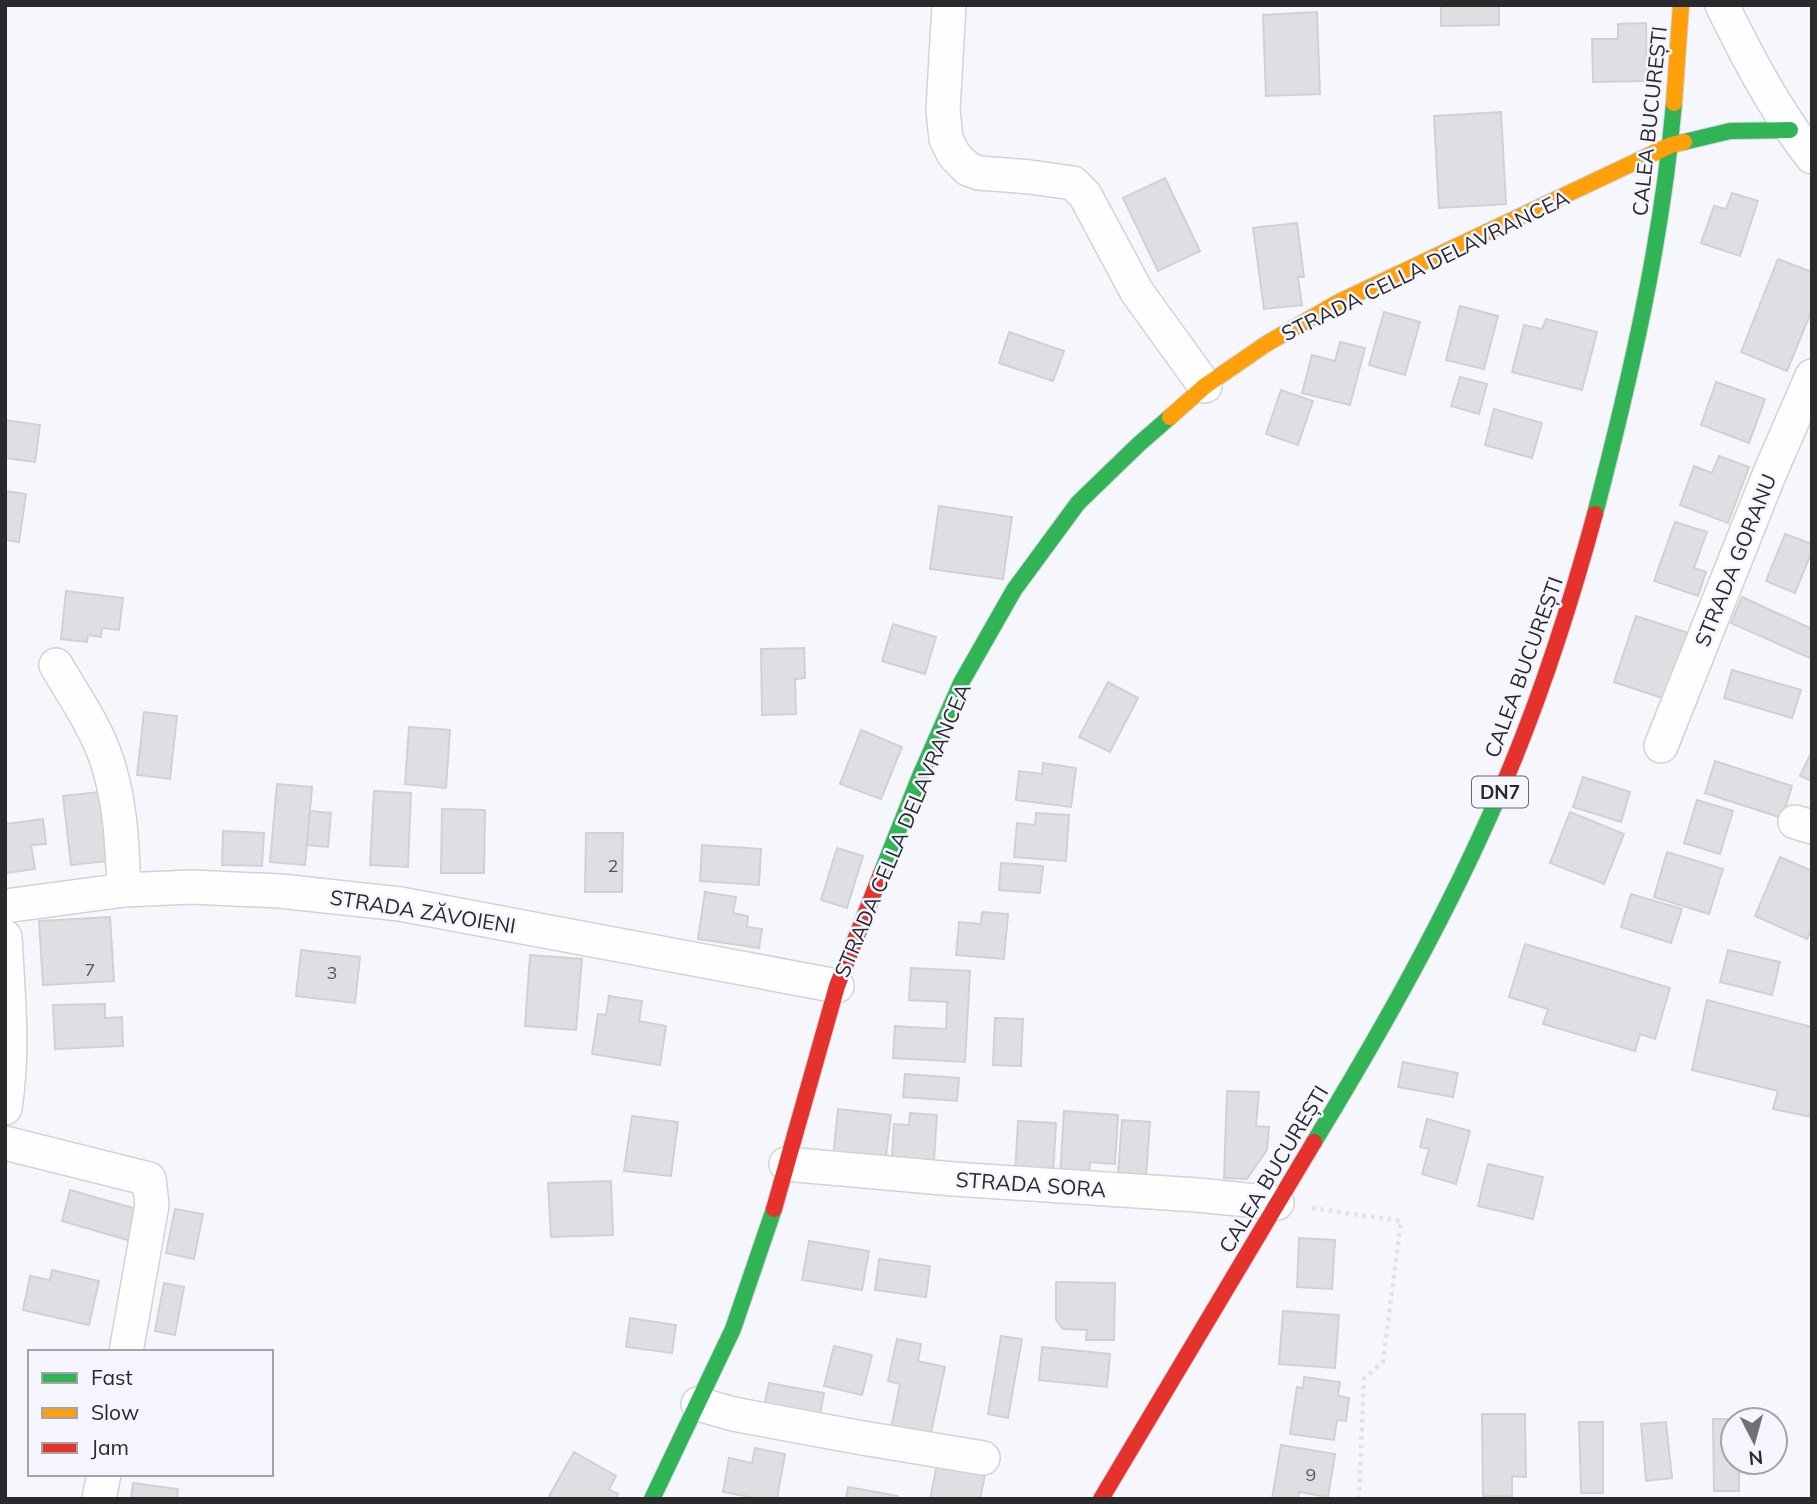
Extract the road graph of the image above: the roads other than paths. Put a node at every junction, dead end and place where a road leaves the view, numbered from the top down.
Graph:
1 (949, 5) edge
2 (1681, 5) edge
3 (1722, 5) edge
4 (1790, 130) junction
5 (1671, 145) junction
6 (1812, 157) edge
7 (1812, 376) edge
8 (1205, 386) junction
9 (56, 665) dead end
10 (1661, 746) dead end
11 (124, 890) junction
12 (5, 906) edge
13 (5, 937) edge
14 (837, 986) junction
15 (5, 1108) edge
16 (5, 1143) edge
17 (786, 1164) junction
18 (1276, 1203) junction
19 (126, 1350) edge
20 (698, 1404) junction
21 (983, 1458) dead end
22 (104, 1476) edge
23 (99, 1499) edge
24 (652, 1499) edge
25 (1101, 1499) edge

1 - 8 street
2 - 5 main road, CALEA BUCUREȘTI / DN7
3 - 4 street
4 - 5 main road
4 - 6 street
5 - 8 main road, STRADA CELLA DELAVRANCEA
5 - 18 main road, CALEA BUCUREȘTI / DN7
7 - 10 street, STRADA GORANU
8 - 14 main road, STRADA CELLA DELAVRANCEA
9 - 11 street
11 - 12 street, STRADA ZĂVOIENI
11 - 14 street, STRADA ZĂVOIENI
13 - 15 street
14 - 17 main road, STRADA CELLA DELAVRANCEA
16 - 19 street
17 - 18 street, STRADA SORA
17 - 20 main road, STRADA CELLA DELAVRANCEA
18 - 25 main road, CALEA BUCUREȘTI / DN7
20 - 21 street
20 - 24 main road, STRADA CELLA DELAVRANCEA
22 - 23 street

